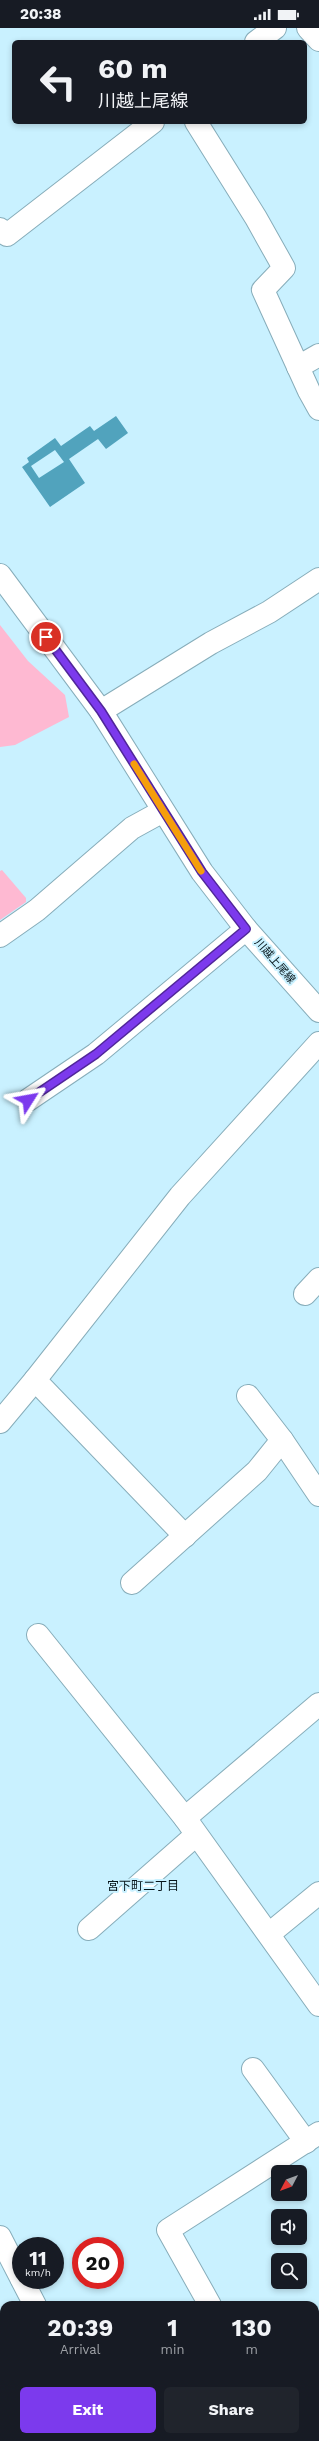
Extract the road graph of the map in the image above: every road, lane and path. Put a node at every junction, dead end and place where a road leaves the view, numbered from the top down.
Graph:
1 (275, 28) edge
2 (308, 28) edge
3 (259, 40) edge
4 (319, 40) edge
5 (150, 124) edge
6 (197, 124) edge
7 (0, 229) edge
8 (319, 355) edge
9 (298, 367) junction
10 (319, 409) edge
11 (0, 575) edge
12 (319, 579) edge
13 (101, 711) junction
14 (163, 811) junction
15 (246, 929) junction
16 (0, 936) edge
17 (319, 1011) edge
18 (319, 1043) edge
19 (28, 1100) dead end
20 (35, 1380) junction
21 (248, 1396) dead end
22 (0, 1422) edge
23 (282, 1440) junction
24 (319, 1495) edge
25 (185, 1536) junction
26 (132, 1583) dead end
27 (38, 1635) dead end
28 (319, 1704) edge
29 (191, 1826) junction
30 (319, 1894) edge
31 (89, 1929) dead end
32 (268, 1934) junction
33 (319, 2006) edge
34 (253, 2069) dead end
35 (312, 2138) edge
36 (0, 2237) edge
37 (12, 2260) edge
38 (27, 2289) edge
39 (33, 2301) edge
40 (208, 2301) edge

1 - 3 street
2 - 4 street
5 - 7 street
6 - 9 street
8 - 9 street
9 - 10 street
11 - 13 street, 川越上尾線
12 - 13 street
13 - 14 street, 川越上尾線
14 - 15 street, 川越上尾線
14 - 16 street
15 - 17 street, 川越上尾線
15 - 19 street
18 - 20 street
20 - 22 street
20 - 25 street
21 - 23 street
23 - 24 street
23 - 25 street
25 - 26 street
27 - 29 street
28 - 29 street
29 - 31 street
29 - 32 street
30 - 32 street
32 - 33 street
34 - 35 street
35 - 40 street
36 - 37 street
38 - 39 street

